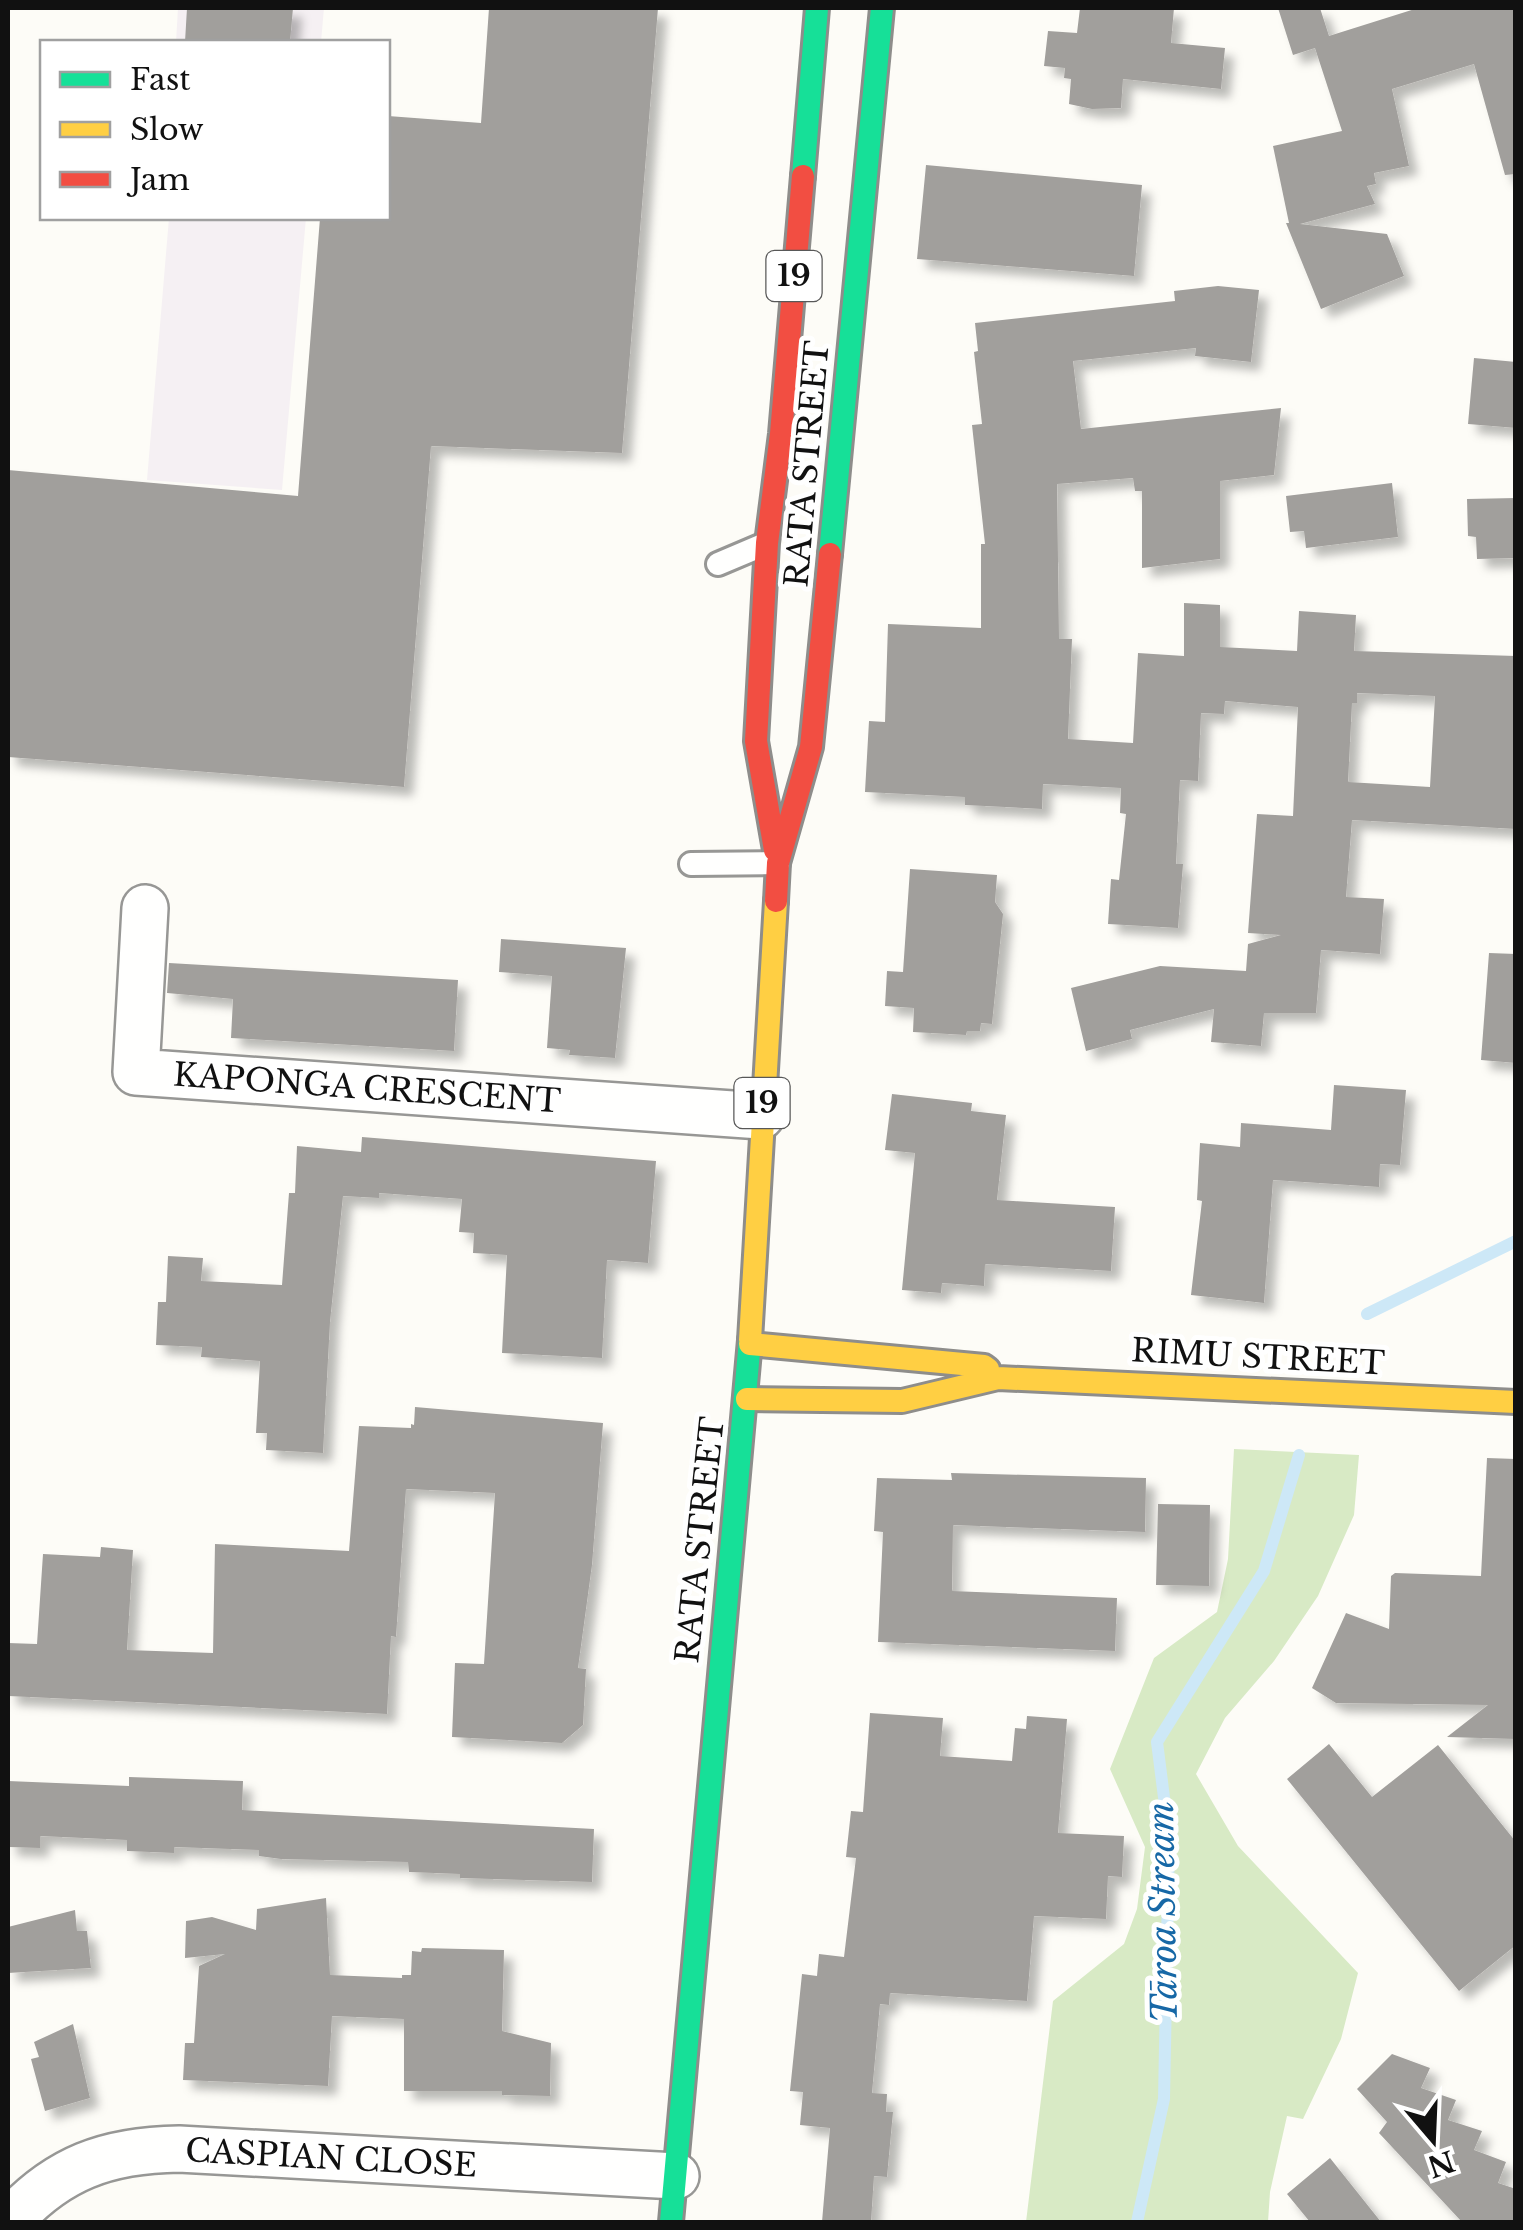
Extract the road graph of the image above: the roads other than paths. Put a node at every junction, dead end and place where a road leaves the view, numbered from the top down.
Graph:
1 (817, 8) edge
2 (882, 8) edge
3 (767, 544) junction
4 (718, 564) dead end
5 (778, 863) junction
6 (691, 864) dead end
7 (145, 908) dead end
8 (762, 1116) junction
9 (750, 1344) junction
10 (998, 1378) junction
11 (747, 1398) junction
12 (1516, 1402) edge
13 (676, 2176) junction
14 (9, 2222) edge
15 (671, 2222) edge

1 - 3 main road, RATA STREET / 19
2 - 5 main road, RATA STREET / 19
3 - 4 lane
3 - 5 main road, RATA STREET / 19
5 - 6 lane
5 - 8 main road, RATA STREET / 19
7 - 8 street, KAPONGA CRESCENT
8 - 9 main road, RATA STREET / 19
9 - 10 main road, RIMU STREET
9 - 11 main road, RATA STREET / 19
10 - 11 main road, RIMU STREET
10 - 12 main road, RIMU STREET
11 - 13 main road, RATA STREET / 19
13 - 14 street, CASPIAN CLOSE
13 - 15 main road, RATA STREET / 19

